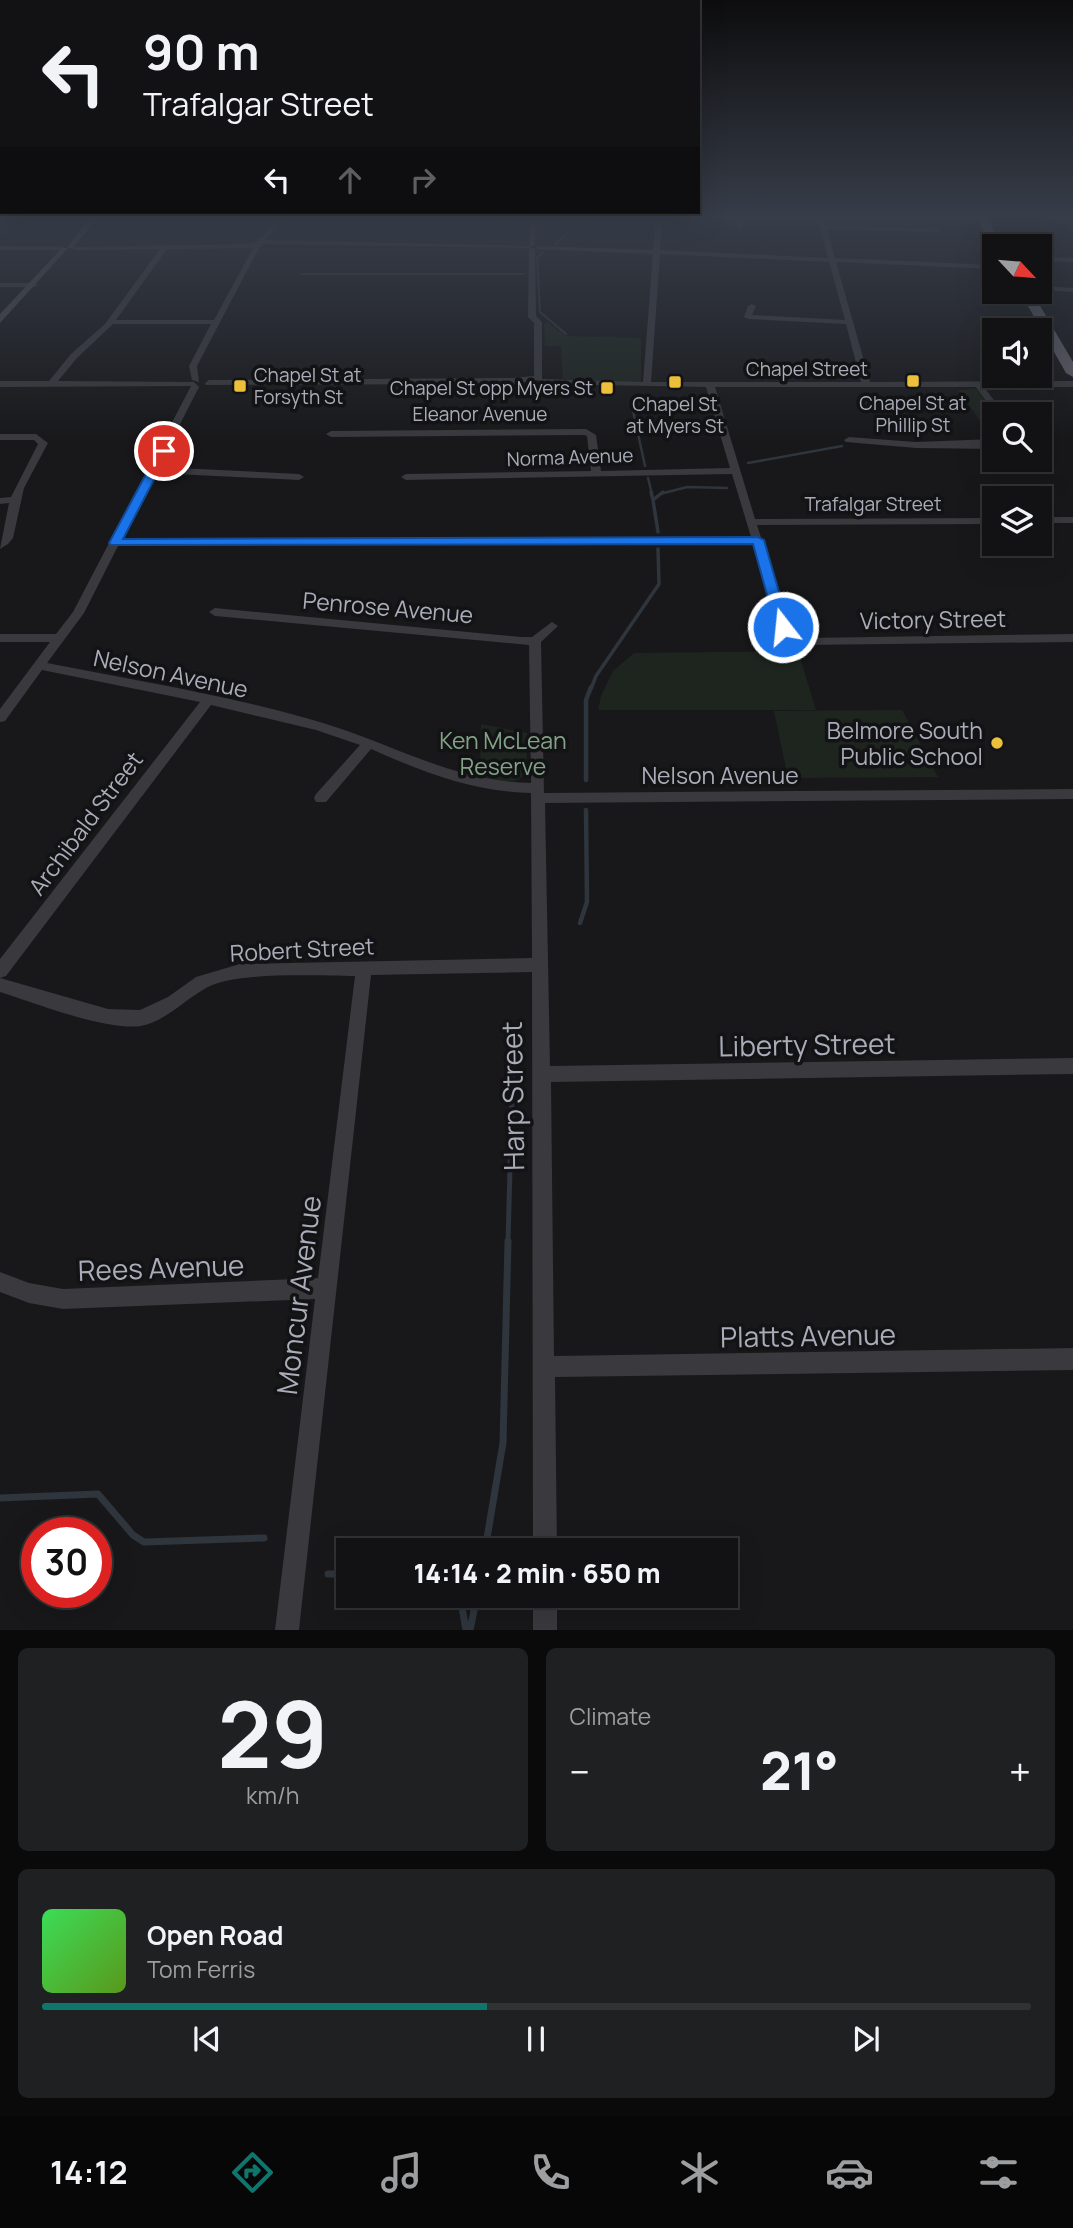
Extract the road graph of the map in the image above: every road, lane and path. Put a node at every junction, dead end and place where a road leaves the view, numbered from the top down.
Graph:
1 (28, 291) edge
2 (133, 291) edge
3 (234, 291) edge
4 (532, 291) edge
5 (653, 291) edge
6 (840, 291) edge
7 (1033, 304) edge
8 (752, 306) dead end
9 (0, 320) edge
10 (111, 322) junction
11 (218, 322) junction
12 (848, 322) junction
13 (1073, 373) edge
14 (536, 380) junction
15 (197, 381) junction
16 (148, 382) junction
17 (52, 383) junction
18 (0, 384) edge
19 (866, 384) junction
20 (978, 384) junction
21 (1073, 384) edge
22 (647, 385) junction
23 (710, 385) junction
24 (991, 402) edge
25 (331, 434) dead end
26 (0, 437) edge
27 (849, 440) dead end
28 (982, 444) edge
29 (154, 470) junction
30 (735, 471) junction
31 (596, 472) junction
32 (299, 477) dead end
33 (406, 477) dead end
34 (15, 500) junction
35 (0, 501) edge
36 (1052, 520) edge
37 (1073, 520) edge
38 (982, 521) edge
39 (752, 522) junction
40 (758, 540) junction
41 (115, 543) junction
42 (0, 546) edge
43 (215, 612) dead end
44 (552, 626) dead end
45 (0, 638) edge
46 (60, 638) junction
47 (1073, 638) edge
48 (535, 641) junction
49 (38, 666) junction
50 (207, 702) junction
51 (0, 718) edge
52 (368, 744) junction
53 (536, 793) junction
54 (1073, 794) edge
55 (321, 798) dead end
56 (539, 965) junction
57 (365, 967) junction
58 (0, 971) edge
59 (0, 985) edge
60 (1073, 1066) edge
61 (542, 1074) junction
62 (0, 1282) edge
63 (327, 1288) junction
64 (1073, 1359) edge
65 (544, 1367) junction
66 (545, 1538) edge
67 (545, 1608) edge
68 (287, 1629) edge
69 (545, 1629) edge

1 - 9 main road
2 - 10 street
3 - 11 street
4 - 14 street
5 - 22 street
6 - 12 street
7 - 13 highway
8 - 12 street
10 - 11 street
10 - 17 street
11 - 15 street
12 - 19 street
14 - 15 street, Chapel Street
14 - 22 street, Chapel Street
15 - 16 street, Chapel Street
15 - 16 street, Chapel Street
15 - 29 street
16 - 17 street, Chapel Street
17 - 18 street, Chapel Street
19 - 20 street, Chapel Street
19 - 23 street, Chapel Street
20 - 21 street, Chapel Street
20 - 24 street
22 - 23 street, Chapel Street
23 - 30 street
25 - 31 street, Eleanor Avenue
26 - 34 street
27 - 28 street
29 - 32 street
29 - 41 street
30 - 31 street, Norma Avenue
30 - 39 street
31 - 33 street, Norma Avenue
34 - 35 street
34 - 42 street
36 - 37 street
38 - 39 street, Trafalgar Street
39 - 40 street
40 - 41 street
40 - 47 street, Victory Street
41 - 46 street
43 - 48 street, Penrose Avenue
44 - 48 street
45 - 46 street
46 - 49 street
48 - 53 street, Harp Street
49 - 50 street, Nelson Avenue
49 - 51 street
50 - 52 street, Nelson Avenue
50 - 58 street, Archibald Street
52 - 53 street, Nelson Avenue
52 - 55 street
53 - 54 street, Nelson Avenue
53 - 56 street, Harp Street
56 - 57 street, Robert Street
56 - 61 street, Harp Street
57 - 59 street, Robert Street
57 - 63 street, Moncur Avenue
60 - 61 street, Liberty Street
61 - 65 street, Harp Street
62 - 63 street, Rees Avenue
63 - 68 street, Moncur Avenue
64 - 65 street, Platts Avenue
65 - 66 street, Harp Street
67 - 69 street

